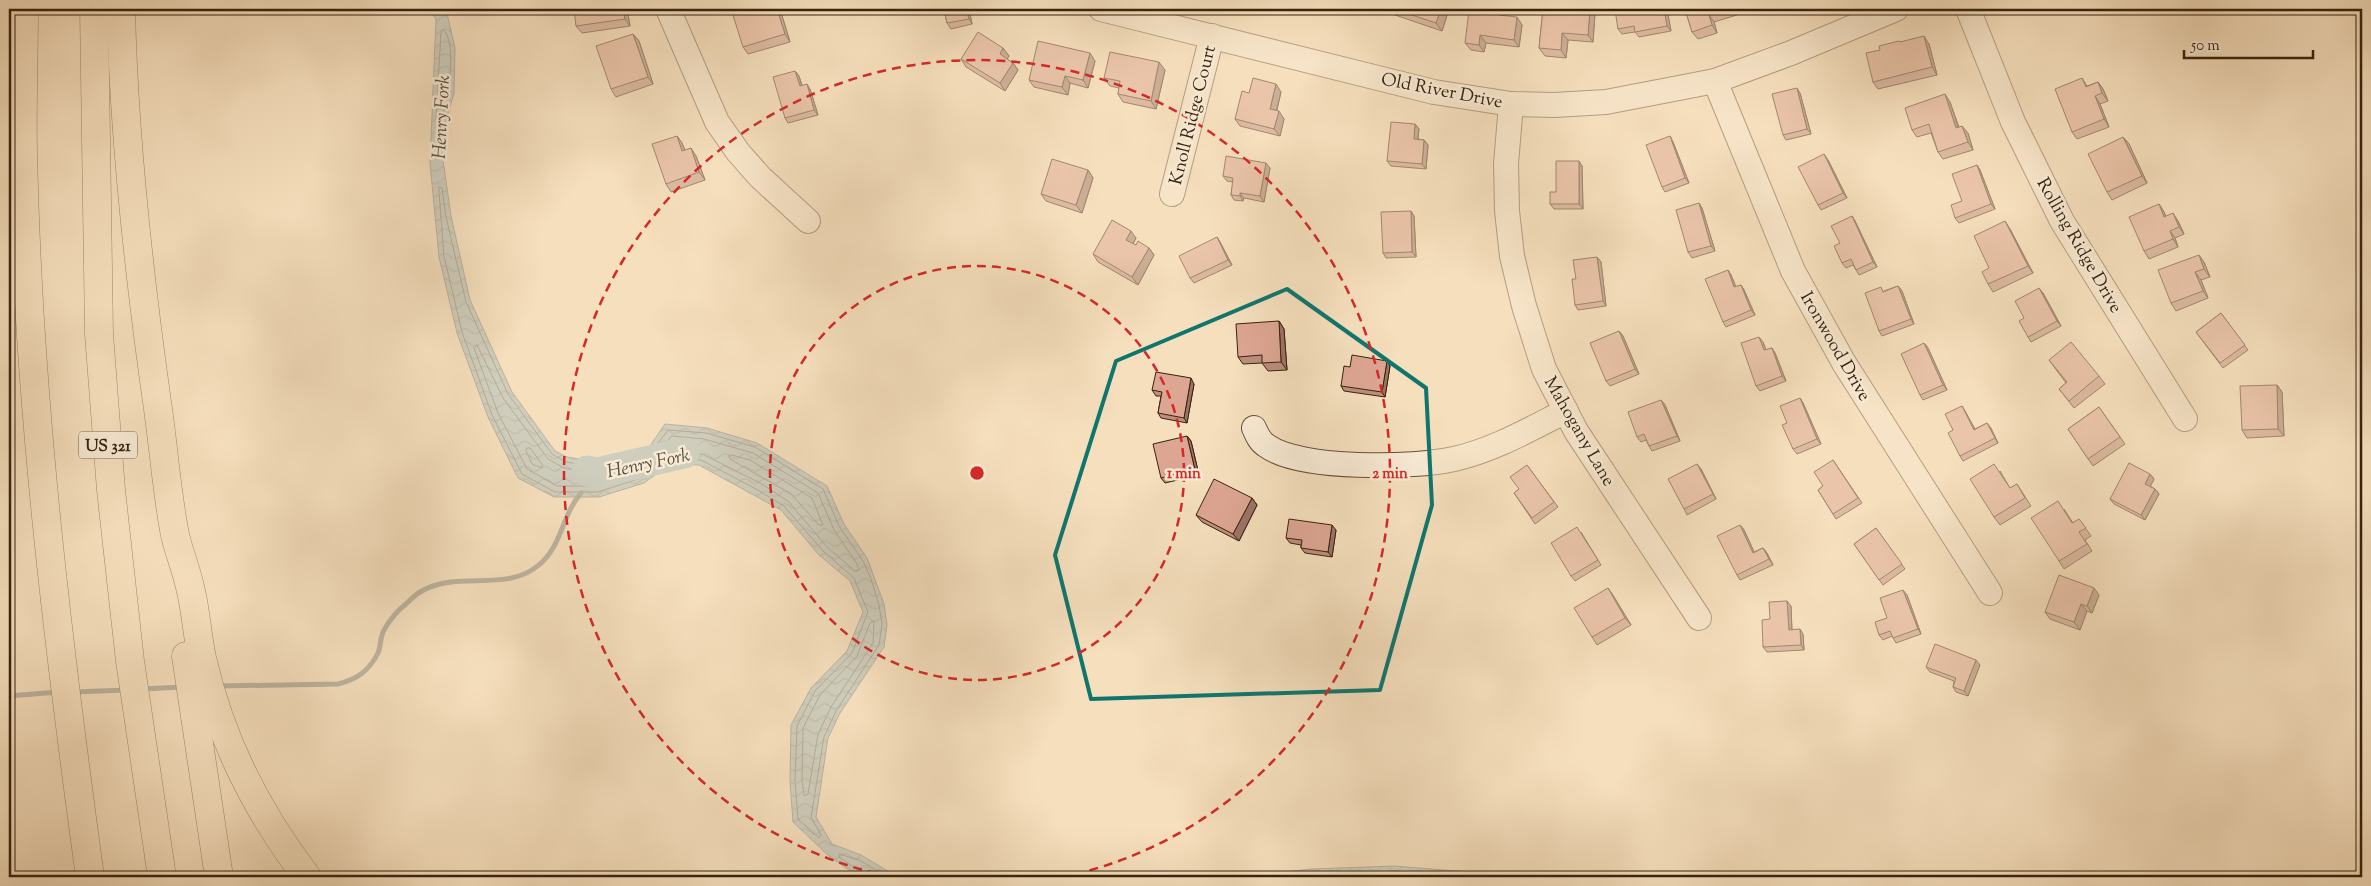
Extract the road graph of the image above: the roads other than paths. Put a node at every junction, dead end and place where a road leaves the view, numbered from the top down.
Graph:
1 (24, 9) edge
2 (94, 9) edge
3 (121, 9) edge
4 (668, 9) edge
5 (1101, 9) edge
6 (1896, 9) edge
7 (1968, 9) edge
8 (1212, 36) junction
9 (1715, 81) junction
10 (1511, 104) junction
11 (1172, 194) dead end
12 (808, 222) dead end
13 (1566, 411) junction
14 (2185, 418) dead end
15 (1254, 428) dead end
16 (175, 535) junction
17 (1990, 593) dead end
18 (1699, 618) dead end
19 (90, 877) edge
20 (162, 877) edge
21 (219, 877) edge
22 (306, 877) edge

1 - 19 highway
2 - 20 highway, US 321
3 - 16 highway
4 - 12 street
5 - 8 street, Old River Drive
6 - 9 street, Old River Drive
7 - 14 street, Rolling Ridge Drive
8 - 10 street, Old River Drive
8 - 11 street, Knoll Ridge Court
9 - 10 street, Old River Drive
9 - 17 street, Ironwood Drive
10 - 13 street, Mahogany Lane
13 - 15 street
13 - 18 street, Mahogany Lane
16 - 21 highway
16 - 22 highway

